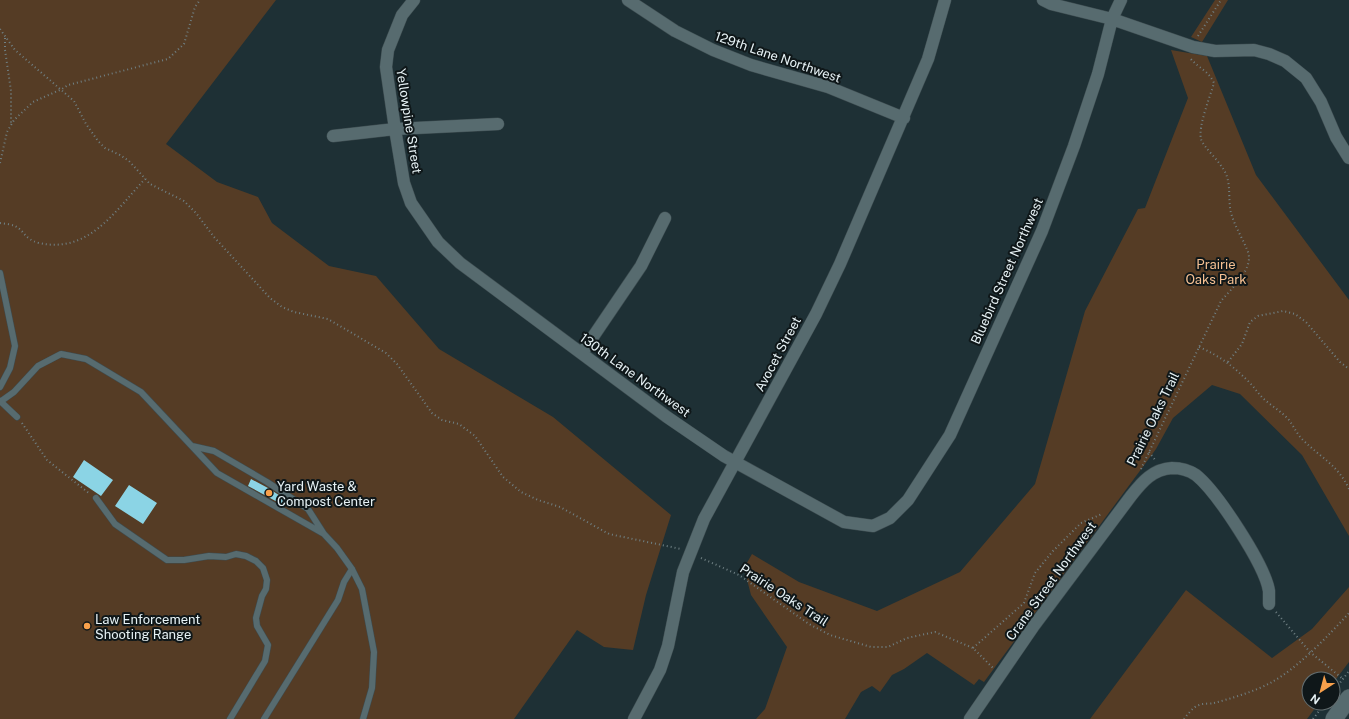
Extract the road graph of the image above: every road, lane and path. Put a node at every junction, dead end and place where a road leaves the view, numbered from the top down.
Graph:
1 (200, 0) edge
2 (414, 0) edge
3 (628, 0) edge
4 (944, 0) edge
5 (1042, 0) edge
6 (1121, 0) edge
7 (1221, 0) edge
8 (1112, 19) junction
9 (0, 29) edge
10 (5, 37) junction
11 (1193, 47) junction
12 (62, 89) junction
13 (904, 118) junction
14 (498, 124) dead end
15 (11, 126) junction
16 (395, 129) junction
17 (333, 136) dead end
18 (1349, 158) edge
19 (0, 163) edge
20 (145, 179) junction
21 (411, 203) joint
22 (665, 218) dead end
23 (0, 223) edge
24 (0, 273) edge
25 (1199, 347) junction
26 (582, 353) junction
27 (1228, 362) junction
28 (1349, 369) edge
29 (0, 387) edge
30 (0, 402) edge
31 (17, 417) joint
32 (192, 446) junction
33 (736, 462) junction
34 (1140, 470) dead end
35 (1349, 489) edge
36 (96, 498) joint
37 (1104, 514) dead end
38 (873, 526) joint
39 (324, 534) junction
40 (678, 548) dead end
41 (701, 558) dead end
42 (352, 569) junction
43 (1269, 604) joint
44 (1349, 613) edge
45 (973, 648) junction
46 (1310, 652) junction
47 (1349, 671) edge
48 (1000, 676) junction
49 (1343, 679) junction
50 (1341, 682) edge
51 (1349, 698) edge
52 (230, 719) edge
53 (264, 719) edge
54 (364, 719) edge
55 (634, 719) edge
56 (970, 719) edge
57 (1184, 719) edge
58 (1334, 719) edge

1 - 12 path
2 - 16 street, Yellowpine Street
3 - 13 street, 129th Lane Northwest
4 - 13 street, Avocet Street
5 - 8 street
6 - 8 street, Bluebird Street Northwest
7 - 11 path
8 - 11 street
8 - 38 street, Bluebird Street Northwest
9 - 10 path
10 - 12 path
10 - 15 path
11 - 18 street
11 - 25 path, Prairie Oaks Trail
12 - 15 path
12 - 20 path
13 - 33 street, Avocet Street
14 - 16 street
15 - 19 path
16 - 17 street
16 - 21 street, Yellowpine Street
20 - 23 path
20 - 40 path
21 - 26 street, 130th Lane Northwest
22 - 26 street
24 - 29 lane
25 - 27 path
25 - 34 path, Prairie Oaks Trail
26 - 33 street, 130th Lane Northwest
27 - 28 path
27 - 35 path
30 - 31 lane
30 - 32 lane
31 - 36 path
32 - 39 lane
32 - 39 lane
33 - 38 street, 130th Lane Northwest
33 - 55 street, Avocet Street
36 - 52 lane
37 - 45 path
39 - 42 lane
41 - 45 path, Prairie Oaks Trail
42 - 53 lane
42 - 54 lane
43 - 46 path
43 - 48 street, Crane Street Northwest
44 - 46 path
45 - 48 path, Prairie Oaks Trail
46 - 49 path
46 - 57 path
47 - 49 path
48 - 56 street, Crane Street Northwest
49 - 50 path
51 - 58 main road

